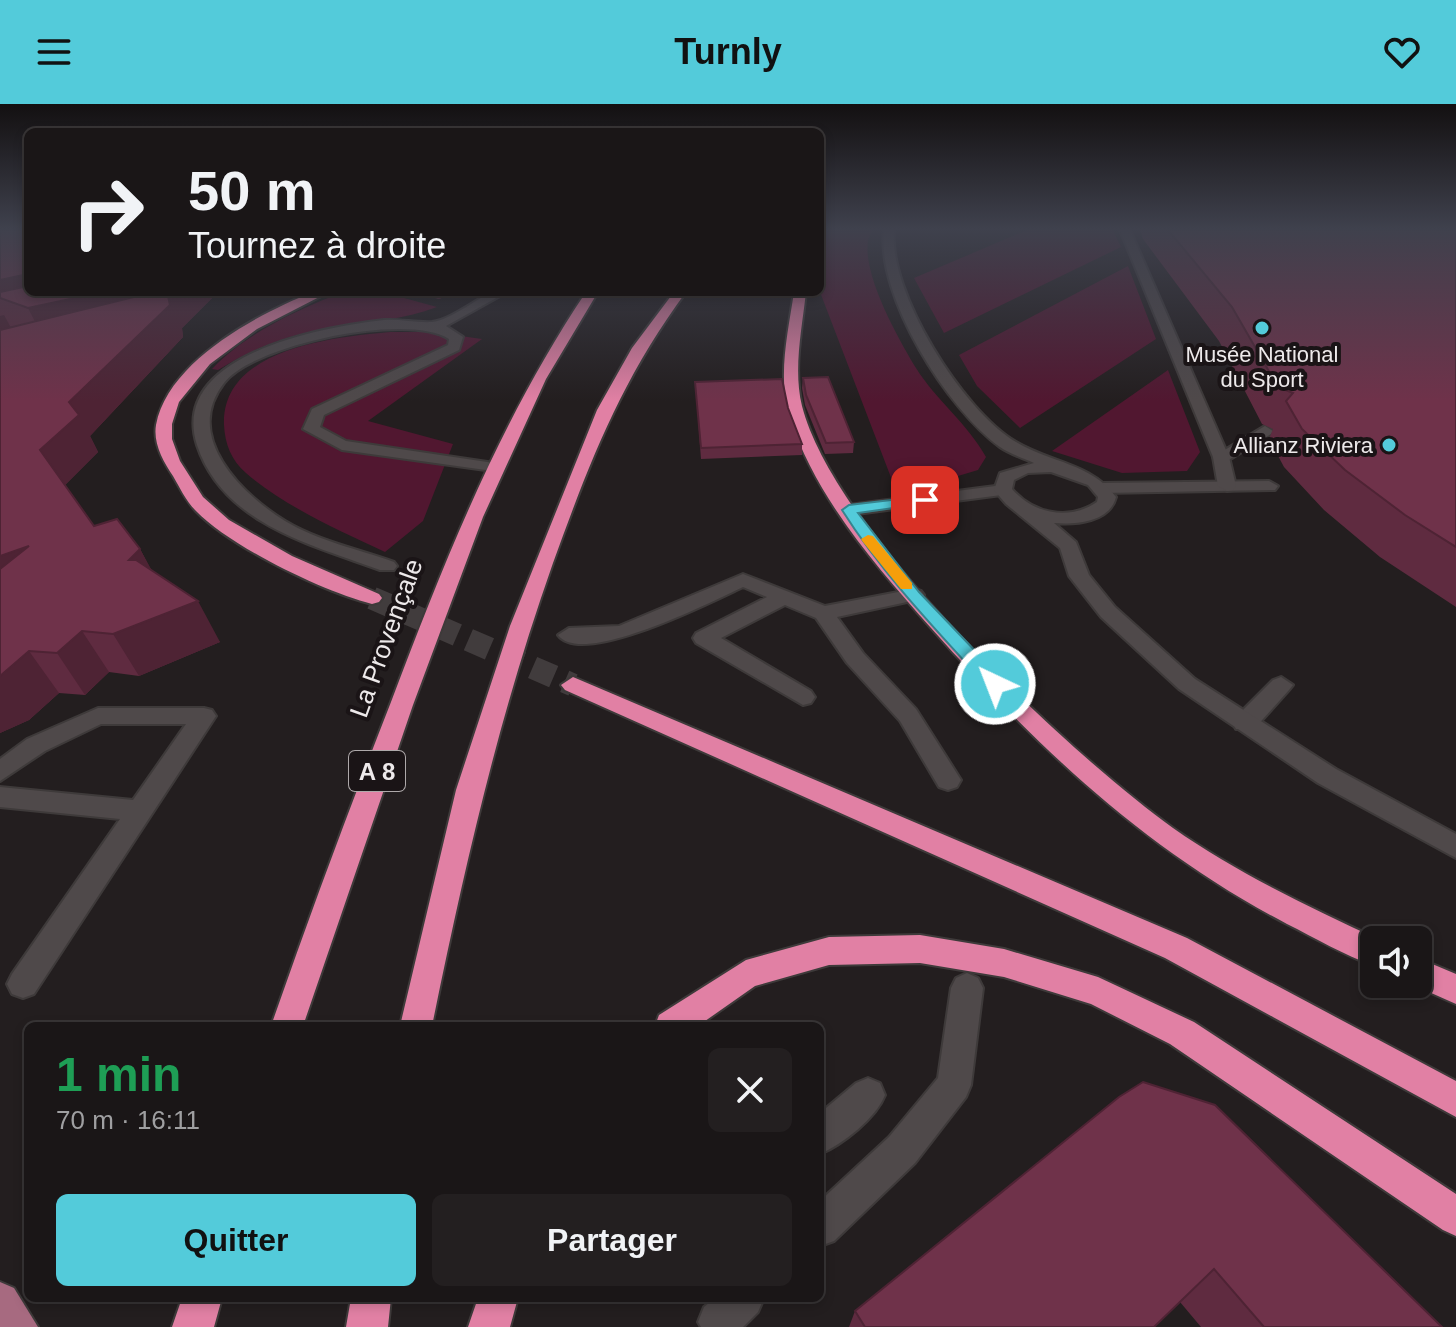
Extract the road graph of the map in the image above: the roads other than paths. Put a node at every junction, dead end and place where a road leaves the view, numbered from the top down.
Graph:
1 (896, 287) edge
2 (1149, 287) edge
3 (315, 296) edge
4 (493, 296) edge
5 (589, 296) edge
6 (677, 296) edge
7 (800, 296) edge
8 (436, 326) junction
9 (1265, 431) dead end
10 (1006, 443) junction
11 (1221, 457) junction
12 (494, 468) junction
13 (1082, 474) junction
14 (1004, 484) junction
15 (1227, 486) junction
16 (1269, 486) dead end
17 (1102, 488) junction
18 (849, 510) junction
19 (1028, 511) junction
20 (1097, 512) junction
21 (1069, 546) junction
22 (387, 566) dead end
23 (914, 595) junction
24 (784, 597) junction
25 (372, 598) tunnel mouth
26 (823, 613) junction
27 (569, 635) dead end
28 (573, 685) tunnel mouth
29 (1281, 685) dead end
30 (803, 697) dead end
31 (1245, 723) junction
32 (0, 772) edge
33 (948, 780) dead end
34 (0, 797) edge
35 (140, 811) junction
36 (1456, 847) edge
37 (1360, 945) edge
38 (1432, 978) edge
39 (23, 984) dead end
40 (967, 988) dead end
41 (1456, 989) edge
42 (288, 1022) edge
43 (417, 1022) edge
44 (677, 1022) edge
45 (868, 1095) dead end
46 (1456, 1100) edge
47 (824, 1133) edge
48 (1456, 1217) edge
49 (824, 1223) edge
50 (0, 1302) edge
51 (201, 1302) edge
52 (497, 1302) edge
53 (17, 1327) edge
54 (193, 1327) edge
55 (489, 1327) edge

1 - 10 street
2 - 11 street
3 - 25 highway
4 - 8 street
5 - 12 highway, La Provençale / A 8
6 - 43 highway
7 - 18 highway
8 - 12 street
8 - 22 street
9 - 11 street
10 - 13 street
10 - 14 street
11 - 15 street
12 - 42 highway, La Provençale / A 8
13 - 14 street
13 - 17 street
14 - 18 street
14 - 19 street
15 - 16 street
15 - 17 street
17 - 20 street
18 - 23 highway
19 - 20 street
19 - 21 street
20 - 21 street
21 - 31 street
23 - 26 street
23 - 37 highway
24 - 26 street
24 - 27 street
24 - 30 street
26 - 33 street
28 - 46 highway
29 - 31 street
31 - 36 street
32 - 35 street
34 - 35 street
35 - 39 street
38 - 41 highway
40 - 49 street
44 - 48 highway
45 - 47 street
50 - 53 main road
51 - 54 highway
52 - 55 highway

